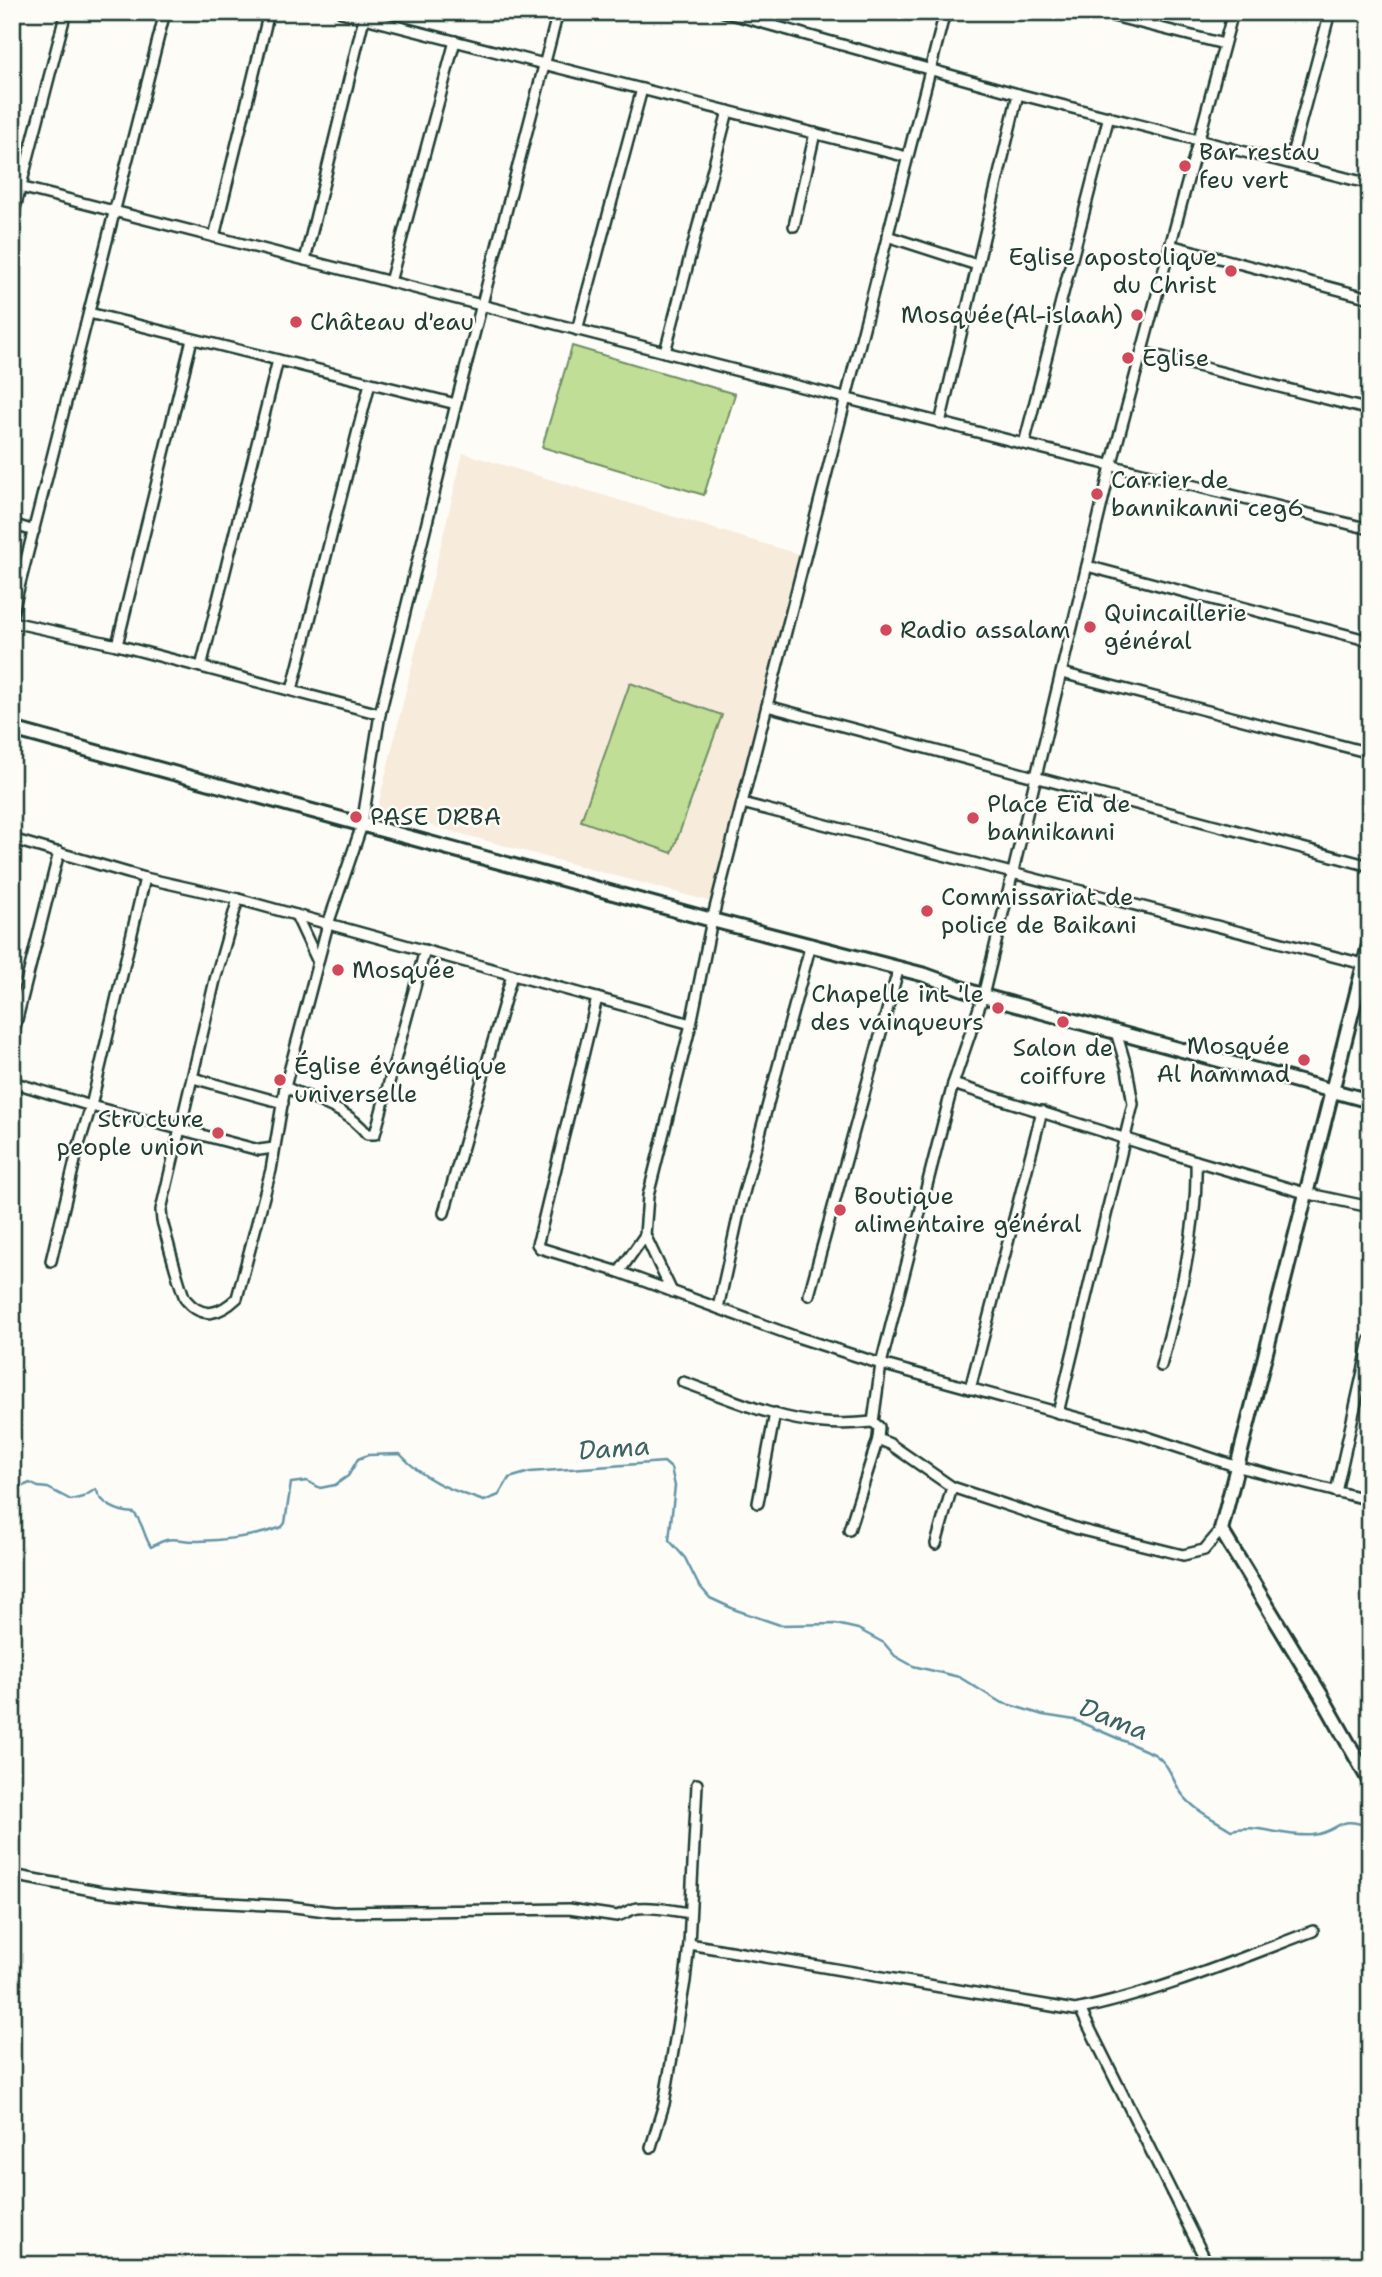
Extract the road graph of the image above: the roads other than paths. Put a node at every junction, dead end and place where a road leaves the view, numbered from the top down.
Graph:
1 (66, 12) edge
2 (165, 12) edge
3 (269, 12) edge
4 (341, 12) edge
5 (558, 12) edge
6 (724, 12) edge
7 (945, 12) edge
8 (1097, 12) edge
9 (1233, 12) edge
10 (1330, 12) edge
11 (364, 18) junction
12 (455, 41) junction
13 (1224, 44) junction
14 (544, 64) junction
15 (930, 69) junction
16 (642, 89) junction
17 (1018, 94) junction
18 (727, 111) junction
19 (1109, 116) junction
20 (815, 133) junction
21 (1199, 139) junction
22 (907, 157) junction
23 (1290, 162) junction
24 (1370, 184) edge
25 (16, 186) edge
26 (114, 211) junction
27 (12, 220) edge
28 (794, 226) dead end
29 (887, 236) junction
30 (214, 237) junction
31 (1170, 245) junction
32 (304, 260) junction
33 (977, 265) junction
34 (390, 282) junction
35 (1370, 298) edge
36 (482, 305) junction
37 (89, 313) junction
38 (577, 330) junction
39 (192, 339) junction
40 (665, 352) junction
41 (1142, 352) junction
42 (278, 360) junction
43 (370, 383) junction
44 (844, 398) junction
45 (456, 404) junction
46 (1370, 410) edge
47 (940, 423) junction
48 (1024, 444) junction
49 (1111, 466) junction
50 (12, 524) edge
51 (1370, 528) edge
52 (34, 531) junction
53 (1087, 566) junction
54 (12, 615) edge
55 (12, 622) edge
56 (1370, 642) edge
57 (117, 645) junction
58 (201, 667) junction
59 (1062, 673) junction
60 (292, 690) junction
61 (767, 706) junction
62 (380, 714) junction
63 (12, 729) edge
64 (1370, 753) edge
65 (1036, 777) junction
66 (742, 803) junction
67 (362, 825) junction
68 (12, 839) edge
69 (59, 852) junction
70 (1370, 866) edge
71 (1013, 873) junction
72 (145, 878) junction
73 (238, 899) junction
74 (296, 915) junction
75 (712, 920) junction
76 (328, 923) junction
77 (1370, 941) edge
78 (811, 944) junction
79 (425, 950) junction
80 (318, 962) junction
81 (1367, 965) edge
82 (899, 968) junction
83 (512, 975) junction
84 (983, 996) junction
85 (597, 998) junction
86 (691, 1024) junction
87 (1116, 1032) junction
88 (12, 1039) edge
89 (193, 1078) junction
90 (12, 1082) edge
91 (953, 1084) junction
92 (285, 1087) junction
93 (1332, 1091) junction
94 (1370, 1101) edge
95 (283, 1103) junction
96 (91, 1106) junction
97 (1042, 1111) junction
98 (180, 1128) junction
99 (1125, 1137) junction
100 (274, 1148) junction
101 (1196, 1161) junction
102 (1305, 1193) junction
103 (1370, 1207) edge
104 (444, 1213) dead end
105 (645, 1235) junction
106 (51, 1261) dead end
107 (619, 1272) junction
108 (672, 1292) junction
109 (810, 1295) dead end
110 (718, 1308) junction
111 (1370, 1340) edge
112 (881, 1364) junction
113 (1161, 1366) dead end
114 (683, 1382) dead end
115 (970, 1389) junction
116 (775, 1413) junction
117 (1058, 1413) junction
118 (873, 1422) junction
119 (877, 1438) junction
120 (1236, 1466) junction
121 (951, 1487) junction
122 (1336, 1492) junction
123 (1370, 1500) edge
124 (758, 1503) dead end
125 (849, 1530) dead end
126 (1221, 1530) junction
127 (936, 1544) dead end
128 (1370, 1782) edge
129 (697, 1784) dead end
130 (12, 1875) edge
131 (691, 1913) junction
132 (1313, 1931) dead end
133 (689, 1944) junction
134 (1080, 2009) junction
135 (651, 2147) dead end
136 (1208, 2265) edge

1 - 25 street
2 - 26 street
3 - 30 street
4 - 11 street
5 - 14 street
6 - 15 street
7 - 15 street
8 - 13 street
9 - 13 street
10 - 23 street
11 - 12 street
11 - 32 street
12 - 14 street
12 - 34 street
13 - 21 street
14 - 16 street
14 - 36 street
15 - 17 street
15 - 22 street
16 - 18 street
16 - 38 street
17 - 19 street
17 - 33 street
18 - 20 street
18 - 40 street
19 - 21 street
19 - 48 street
20 - 22 street
20 - 28 street
21 - 23 street
21 - 31 street
22 - 29 street
23 - 24 street
25 - 26 street
25 - 27 street
26 - 30 street
26 - 37 street
29 - 33 street
29 - 44 street
30 - 32 street
31 - 35 street
31 - 41 street
32 - 34 street
33 - 47 street
34 - 36 street
36 - 38 street
36 - 45 street
37 - 39 street
37 - 52 street
38 - 40 street
39 - 42 street
39 - 57 street
40 - 44 street
41 - 46 street
41 - 49 street
42 - 43 street
42 - 58 street
43 - 45 street
43 - 60 street
44 - 47 street
44 - 61 street
45 - 62 street
47 - 48 street
48 - 49 street
49 - 51 street
49 - 53 street
50 - 52 street
52 - 54 street
53 - 56 street
53 - 59 street
55 - 57 street
57 - 58 street
58 - 60 street
59 - 64 street
59 - 65 street
60 - 62 street
61 - 65 street
61 - 66 street
62 - 67 street
63 - 67 street
65 - 70 street
65 - 71 street
66 - 71 street
66 - 75 street
67 - 75 street
67 - 76 street
68 - 69 street
69 - 72 street
69 - 88 street
71 - 81 street
71 - 84 street
72 - 73 street
72 - 96 street
73 - 74 street
73 - 89 street
74 - 76 street
74 - 80 street
75 - 78 street
75 - 86 street
76 - 79 street
76 - 80 street
77 - 81 street
78 - 82 street
78 - 110 street
79 - 83 street
79 - 92 street
80 - 92 street
81 - 93 street
82 - 84 street
82 - 109 street
83 - 85 street
83 - 104 street
84 - 87 street
84 - 91 street
85 - 86 street
85 - 107 street
86 - 105 street
87 - 93 street
87 - 99 street
89 - 95 street
89 - 98 street
90 - 96 street
91 - 97 street
91 - 112 street
92 - 95 street
93 - 94 street
93 - 102 street
95 - 100 street
96 - 98 street
96 - 106 street
97 - 99 street
97 - 115 street
98 - 100 street
98 - 100 street
99 - 101 street
99 - 117 street
101 - 102 street
101 - 113 street
102 - 103 street
102 - 120 street
105 - 107 street
105 - 108 street
107 - 108 street
108 - 110 street
110 - 112 street
111 - 122 street
112 - 115 street
112 - 118 street
114 - 116 street
115 - 117 street
116 - 118 street
116 - 124 street
117 - 120 street
118 - 119 street
119 - 121 street
119 - 125 street
120 - 122 street
120 - 126 street
121 - 126 street
121 - 127 street
122 - 123 street
126 - 128 street
129 - 131 street
130 - 131 street
131 - 133 street
132 - 134 street
133 - 134 street
133 - 135 street
134 - 136 street

